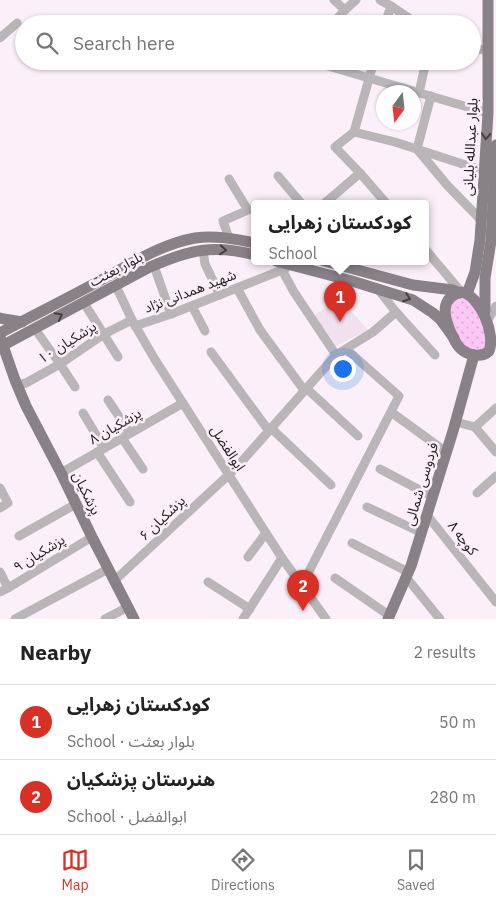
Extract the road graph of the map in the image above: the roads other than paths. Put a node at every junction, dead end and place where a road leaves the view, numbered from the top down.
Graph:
1 (334, 0) edge
2 (356, 0) edge
3 (380, 0) edge
4 (488, 0) edge
5 (391, 6) junction
6 (345, 10) junction
7 (340, 15) edge
8 (388, 15) edge
9 (404, 15) edge
10 (15, 25) edge
11 (0, 38) edge
12 (481, 50) edge
13 (488, 50) junction
14 (341, 70) edge
15 (371, 70) edge
16 (424, 70) edge
17 (368, 78) junction
18 (392, 85) edge
19 (421, 85) edge
20 (421, 94) edge
21 (431, 96) junction
22 (488, 113) junction
23 (354, 132) junction
24 (496, 145) edge
25 (417, 149) junction
26 (495, 167) edge
27 (475, 168) dead end
28 (360, 173) junction
29 (278, 176) dead end
30 (228, 179) dead end
31 (298, 200) edge
32 (328, 200) edge
33 (383, 200) edge
34 (482, 221) junction
35 (229, 238) junction
36 (251, 242) edge
37 (203, 250) junction
38 (251, 254) edge
39 (429, 254) edge
40 (283, 265) edge
41 (350, 265) edge
42 (154, 266) junction
43 (116, 286) junction
44 (237, 288) junction
45 (376, 288) junction
46 (463, 293) junction
47 (220, 295) junction
48 (84, 303) junction
49 (192, 306) junction
50 (396, 312) junction
51 (171, 314) junction
52 (492, 317) edge
53 (0, 318) edge
54 (22, 322) junction
55 (134, 323) junction
56 (34, 329) junction
57 (205, 332) dead end
58 (0, 333) edge
59 (104, 334) junction
60 (454, 338) junction
61 (1, 343) edge
62 (346, 349) junction
63 (211, 352) dead end
64 (336, 354) junction
65 (435, 355) dead end
66 (478, 355) junction
67 (496, 356) edge
68 (0, 358) edge
69 (118, 358) dead end
70 (60, 364) junction
71 (16, 383) junction
72 (75, 387) dead end
73 (305, 389) junction
74 (108, 400) dead end
75 (183, 403) junction
76 (496, 408) edge
77 (391, 412) junction
78 (83, 413) dead end
79 (456, 422) junction
80 (475, 428) junction
81 (270, 430) junction
82 (126, 436) junction
83 (358, 436) dead end
84 (100, 450) junction
85 (446, 452) junction
86 (496, 452) edge
87 (143, 469) dead end
88 (380, 469) dead end
89 (61, 473) junction
90 (228, 474) junction
91 (496, 476) edge
92 (331, 485) dead end
93 (0, 488) edge
94 (477, 493) dead end
95 (433, 497) junction
96 (130, 502) dead end
97 (76, 504) junction
98 (367, 507) dead end
99 (0, 508) edge
100 (427, 515) junction
101 (266, 533) junction
102 (422, 533) junction
103 (19, 536) dead end
104 (92, 537) junction
105 (352, 543) dead end
106 (248, 557) dead end
107 (282, 558) junction
108 (108, 569) junction
109 (0, 572) edge
110 (407, 575) junction
111 (335, 578) dead end
112 (114, 581) junction
113 (208, 582) dead end
114 (302, 585) junction
115 (4, 590) edge
116 (496, 602) edge
117 (128, 607) junction
118 (250, 609) junction
119 (389, 617) edge
120 (15, 619) edge
121 (105, 619) edge
122 (134, 619) edge
123 (243, 619) edge
124 (326, 619) edge
125 (440, 619) edge

1 - 6 street
2 - 6 street
3 - 5 street
4 - 13 main road, بلوار عبدالله بلیانی
5 - 8 street
5 - 9 street
6 - 7 street
10 - 11 street
12 - 13 street
13 - 22 main road, بلوار عبدالله بلیانی
14 - 17 street
15 - 17 street
16 - 19 street
17 - 18 street
17 - 23 street
20 - 21 street
21 - 22 street
21 - 25 street
22 -> 34 main road, بلوار عبدالله بلیانی
23 - 25 street
23 - 28 street
24 - 26 main road, بلوار عبدالله بلیانی
25 - 27 street
25 - 34 street
26 - 52 main road, بلوار عبدالله بلیانی
28 - 32 street
28 - 33 street
29 - 31 street
30 - 35 street
34 - 46 main road, بلوار عبدالله بلیانی
35 - 36 main road, بلوار بعثت
35 - 54 main road, بلوار بعثت
37 -> 38 main road, بلوار بعثت
37 - 42 main road, بلوار بعثت
37 - 47 street
39 - 46 street
40 - 44 street, شهید همدانی نژاد
40 - 45 main road
40 - 64 street
41 - 46 main road
42 - 43 main road, بلوار بعثت
42 - 51 street
43 - 48 main road, بلوار بعثت
43 - 55 street, ابوالفضل
44 - 47 street, شهید همدانی نژاد
44 - 73 street
45 - 50 street
45 -> 60 main road
46 - 52 main road
46 - 60 main road
47 - 49 street, شهید همدانی نژاد
56 -> 48 main road, بلوار بعثت
48 - 59 street
49 - 51 street, شهید همدانی نژاد
49 - 57 street
50 - 62 street
50 - 65 street
51 - 55 street, شهید همدانی نژاد
52 - 66 main road
53 - 54 main road
54 - 58 main road, بلوار بعثت
55 - 59 street, پزشکیان ۱۰
55 - 75 street, ابوالفضل
56 - 61 main road, بلوار بعثت
56 - 70 street
59 - 69 street
59 - 70 street, پزشکیان ۱۰
60 - 66 main road
61 - 71 main road, پزشکیان
62 - 64 street
62 - 77 street
63 - 81 street
64 - 73 street, پزشکیان ۶
66 - 67 main road
66 - 79 main road, فردوسی شمالی
68 - 71 main road, پزشکیان
70 - 71 street, پزشکیان ۱۰
70 - 72 street
71 - 89 main road, پزشکیان
73 - 81 street, پزشکیان ۶
73 - 83 street
74 - 82 street
75 - 82 street, پزشکیان ۸
75 - 90 street, ابوالفضل
76 - 80 street
77 - 85 street
77 - 114 street
78 - 84 street
79 - 80 street
79 - 85 main road, فردوسی شمالی
80 - 86 street
81 - 90 street, پزشکیان ۶
81 - 92 street
82 - 84 street, پزشکیان ۸
82 - 87 street
84 - 89 street, پزشکیان ۸
84 - 96 street
85 - 95 main road, فردوسی شمالی
88 - 95 street
89 - 97 main road, پزشکیان
90 - 101 street, ابوالفضل
90 - 112 street, پزشکیان ۶
91 - 94 street
93 - 99 street
95 - 100 main road, فردوسی شمالی
97 - 103 street
97 - 104 main road, پزشکیان
98 - 102 street
100 - 102 main road, فردوسی شمالی
100 - 116 street, کوچه ۸
101 - 106 street
101 - 107 street, ابوالفضل
102 - 110 main road, فردوسی شمالی
104 - 108 main road, پزشکیان
104 - 115 street, پزشکیان ۹
105 - 110 street
107 - 114 street, ابوالفضل
107 - 118 street
108 - 112 main road, پزشکیان
108 - 120 street
109 - 115 street
110 - 119 main road, فردوسی شمالی
110 - 125 street
111 - 119 street
112 - 117 main road, پزشکیان
113 - 118 street
114 - 124 street, ابوالفضل
117 - 121 street
117 - 122 main road, پزشکیان
118 - 123 street

